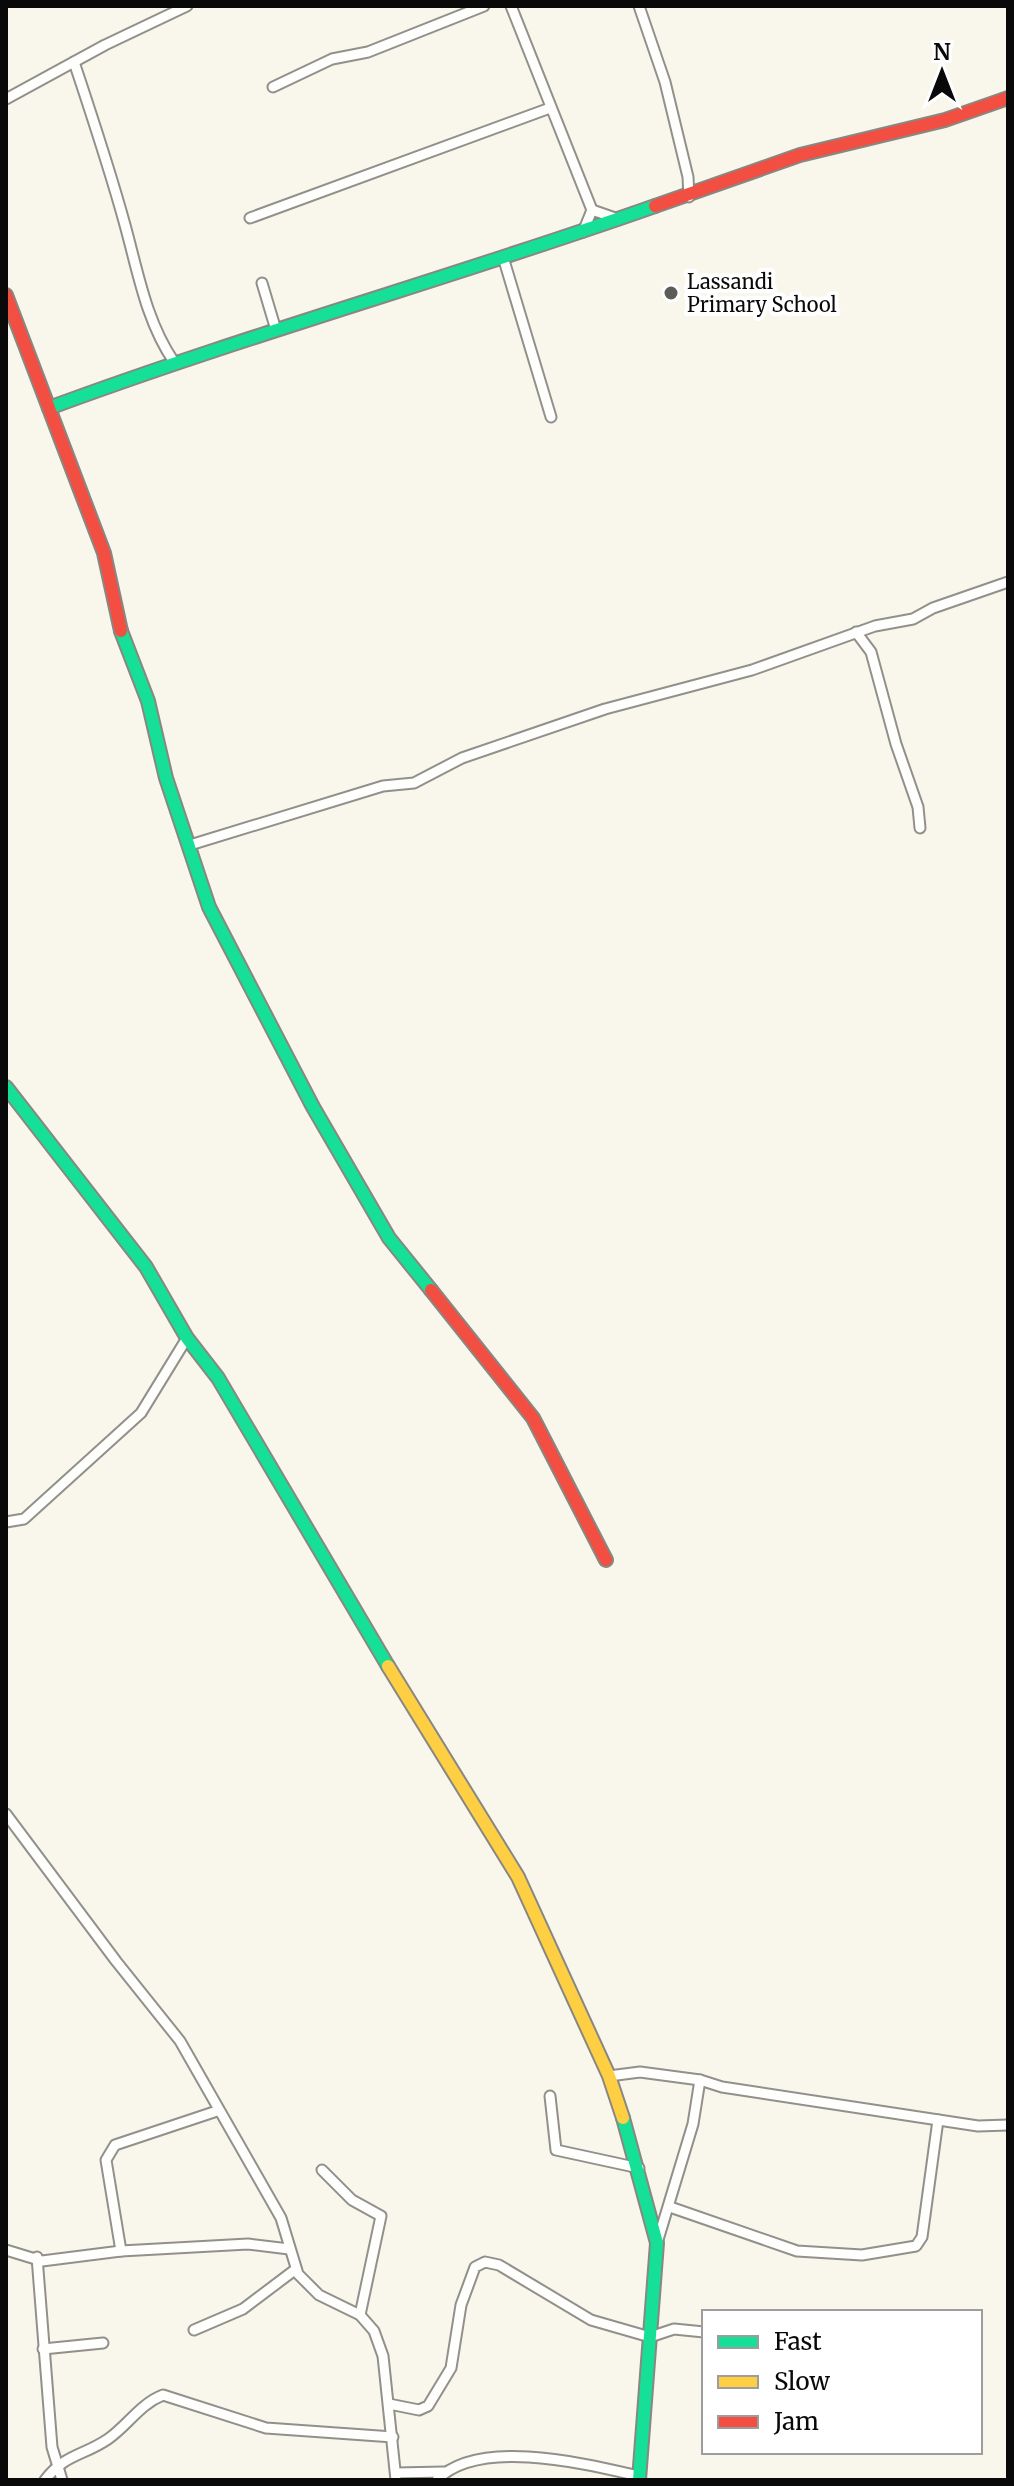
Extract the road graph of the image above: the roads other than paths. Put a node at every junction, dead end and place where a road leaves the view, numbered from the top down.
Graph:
1 (187, 6) edge
2 (484, 6) edge
3 (511, 6) edge
4 (639, 6) edge
5 (74, 62) junction
6 (273, 87) dead end
7 (1008, 98) edge
8 (6, 99) edge
9 (550, 108) junction
10 (689, 197) junction
11 (592, 210) junction
12 (250, 218) dead end
13 (620, 220) junction
14 (583, 232) junction
15 (503, 257) junction
16 (262, 283) dead end
17 (6, 295) edge
18 (276, 330) junction
19 (174, 362) junction
20 (49, 408) junction
21 (551, 417) dead end
22 (1008, 582) edge
23 (856, 632) junction
24 (920, 828) dead end
25 (190, 845) junction
26 (6, 1087) edge
27 (187, 1338) junction
28 (6, 1522) edge
29 (606, 1560) dead end
30 (6, 1814) edge
31 (609, 2076) junction
32 (700, 2080) junction
33 (550, 2096) dead end
34 (217, 2111) junction
35 (938, 2120) junction
36 (1008, 2125) edge
37 (639, 2168) junction
38 (322, 2170) dead end
39 (670, 2207) junction
40 (657, 2243) junction
41 (289, 2249) junction
42 (6, 2250) edge
43 (121, 2251) junction
44 (37, 2257) junction
45 (296, 2269) junction
46 (360, 2315) junction
47 (194, 2330) dead end
48 (702, 2332) edge
49 (650, 2337) junction
50 (103, 2343) dead end
51 (43, 2349) junction
52 (389, 2404) junction
53 (393, 2437) junction
54 (55, 2466) junction
55 (441, 2476) edge
56 (396, 2477) edge
57 (639, 2478) edge
58 (45, 2480) edge
59 (62, 2480) edge

1 - 5 street
2 - 6 street
3 - 9 street
4 - 10 street
5 - 8 street
5 - 19 street
7 - 10 street
9 - 11 street
9 - 12 street
10 - 13 street
11 - 13 street
11 - 14 street
13 - 14 street
14 - 15 street
15 - 18 street
15 - 21 street
16 - 18 street
17 - 20 street
18 - 19 street
19 - 20 street
20 - 25 street
22 - 23 street
23 - 24 street
23 - 25 street
25 - 29 street
26 - 27 street
27 - 28 street
27 - 31 street
30 - 34 street
31 - 32 street
31 - 37 street
32 - 35 street
32 - 39 street
33 - 37 street
34 - 41 street
34 - 43 street
35 - 36 street
35 - 39 street
37 - 40 street
38 - 46 street
39 - 40 street
40 - 49 street
41 - 43 street
41 - 45 street
42 - 44 street
43 - 44 street
44 - 51 street
45 - 46 street
45 - 47 street
46 - 52 street
48 - 49 street
49 - 52 street
49 - 57 street
50 - 51 street
51 - 54 street
52 - 53 street
53 - 54 street
53 - 56 street
54 - 58 street
54 - 59 street
55 - 56 street
55 - 57 street

